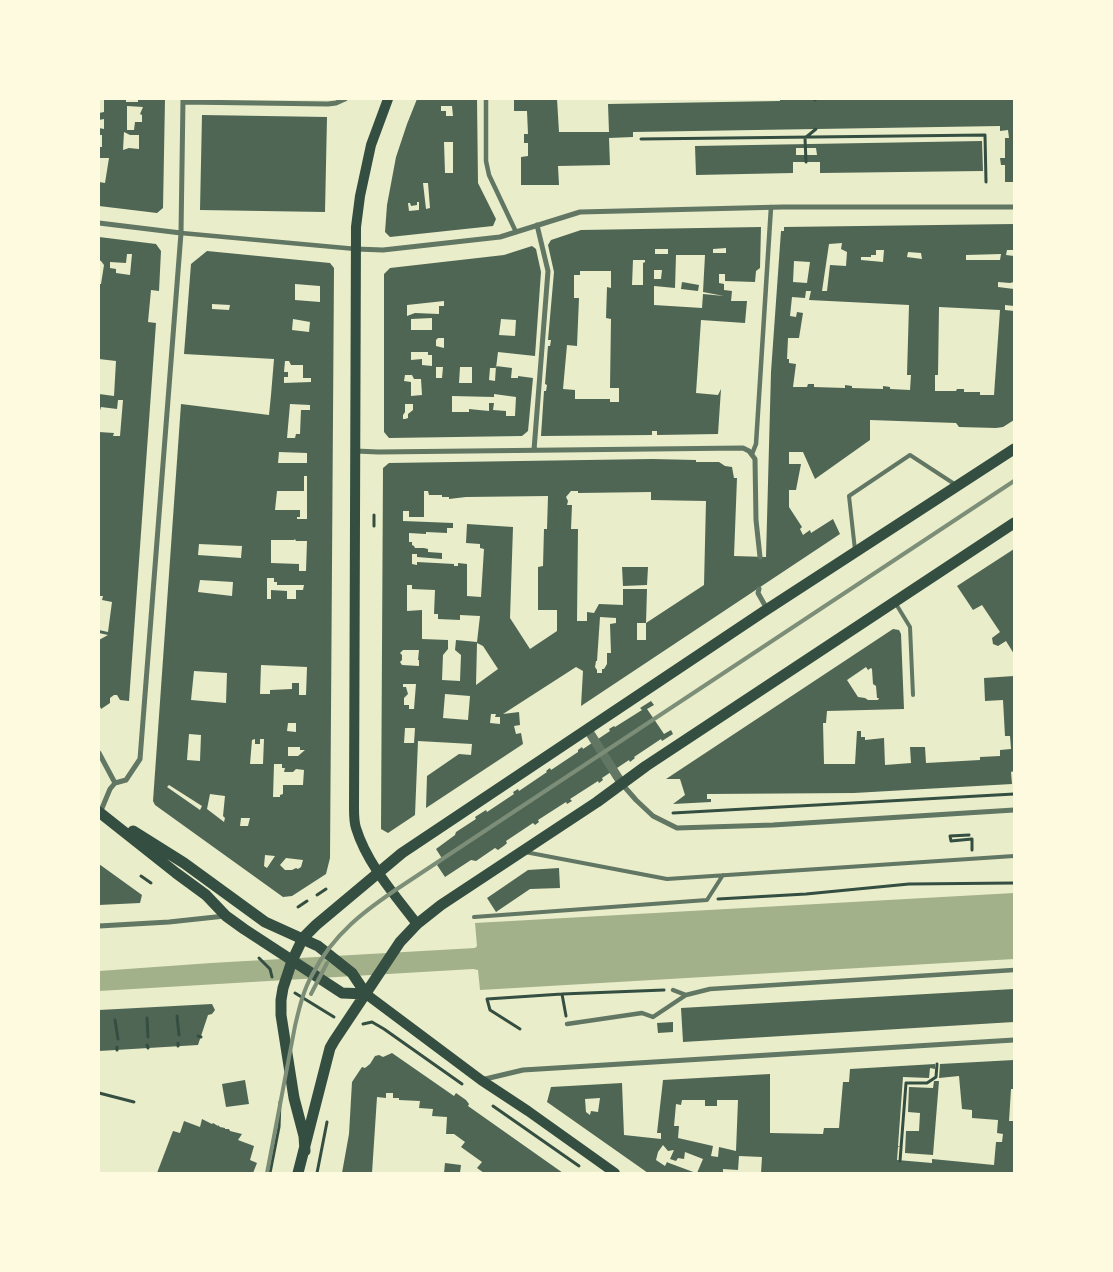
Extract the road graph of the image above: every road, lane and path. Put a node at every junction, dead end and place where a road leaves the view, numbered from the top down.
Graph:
1 (345, 99) edge
2 (388, 99) edge
3 (486, 99) edge
4 (183, 100) edge
5 (816, 129) dead end
6 (805, 138) junction
7 (642, 139) dead end
8 (806, 162) dead end
9 (986, 182) dead end
10 (771, 207) junction
11 (1014, 207) edge
12 (99, 223) edge
13 (537, 225) junction
14 (516, 232) junction
15 (181, 233) junction
16 (356, 249) junction
17 (1014, 448) edge
18 (534, 450) junction
19 (356, 451) junction
20 (752, 454) junction
21 (958, 486) junction
22 (374, 515) dead end
23 (1014, 523) edge
24 (374, 526) dead end
25 (856, 552) junction
26 (760, 557) dead end
27 (759, 589) dead end
28 (895, 602) junction
29 (767, 610) junction
30 (913, 695) dead end
31 (588, 730) junction
32 (99, 753) edge
33 (115, 783) junction
34 (622, 784) junction
35 (1014, 794) edge
36 (1014, 810) edge
37 (100, 812) edge
38 (671, 813) dead end
39 (969, 835) dead end
40 (972, 839) dead end
41 (522, 852) junction
42 (1014, 856) edge
43 (379, 872) junction
44 (724, 875) junction
45 (141, 876) dead end
46 (151, 883) dead end
47 (1014, 883) edge
48 (326, 889) dead end
49 (316, 895) dead end
50 (708, 900) junction
51 (307, 901) dead end
52 (298, 907) dead end
53 (226, 916) junction
54 (474, 917) dead end
55 (417, 924) junction
56 (99, 926) edge
57 (303, 938) junction
58 (260, 958) dead end
59 (292, 961) junction
60 (1014, 970) edge
61 (272, 978) dead end
62 (283, 988) junction
63 (673, 990) joint
64 (366, 994) junction
65 (562, 994) junction
66 (686, 995) junction
67 (566, 1008) dead end
68 (177, 1016) dead end
69 (147, 1018) dead end
70 (116, 1020) dead end
71 (347, 1024) junction
72 (362, 1024) dead end
73 (567, 1024) dead end
74 (520, 1029) dead end
75 (179, 1035) dead end
76 (148, 1037) dead end
77 (118, 1039) dead end
78 (1014, 1040) edge
79 (937, 1064) dead end
80 (480, 1080) junction
81 (467, 1088) dead end
82 (99, 1094) edge
83 (134, 1102) dead end
84 (489, 1103) dead end
85 (305, 1150) junction
86 (900, 1160) dead end
87 (582, 1168) dead end
88 (298, 1173) edge
89 (615, 1173) edge

1 - 4 street
2 - 16 main road
3 - 14 street
4 - 15 street
5 - 6 path
6 - 7 path
6 - 8 path
6 - 9 path
10 - 11 street
10 - 13 street
10 - 20 street
12 - 15 street
13 - 14 street
13 - 18 street
14 - 16 street
15 - 16 street
15 - 33 street
16 - 19 main road
17 - 21 main road
18 - 19 street
18 - 20 street
19 - 43 main road
20 - 26 street
21 - 25 main road
21 - 25 lane
22 - 24 path
23 - 28 main road
25 - 29 main road
27 - 29 street
28 - 30 lane
28 - 34 main road
29 - 31 main road
31 - 34 street
31 - 43 main road
32 - 33 street
33 - 37 street
34 - 36 street
34 - 41 main road
35 - 38 path
37 - 53 main road
37 - 57 main road
39 - 40 path
41 - 44 lane
41 - 55 main road
42 - 44 lane
43 - 55 main road
43 - 57 main road
44 - 50 lane
45 - 46 path
47 - 50 path
48 - 49 path
50 - 54 lane
51 - 52 path
53 - 56 street
53 - 59 main road
55 - 64 main road
57 - 59 main road
57 - 64 main road
58 - 61 path
59 - 62 main road
59 - 64 main road
60 - 66 street
62 - 71 path
62 - 85 main road
63 - 65 path
63 - 66 street
64 - 71 main road
64 - 80 main road
65 - 67 path
65 - 74 path
66 - 73 street
68 - 75 path
69 - 76 path
70 - 77 path
71 - 85 main road
72 - 81 path
78 - 80 street
79 - 86 path
80 - 89 main road
82 - 83 path
84 - 87 path
85 - 88 main road

